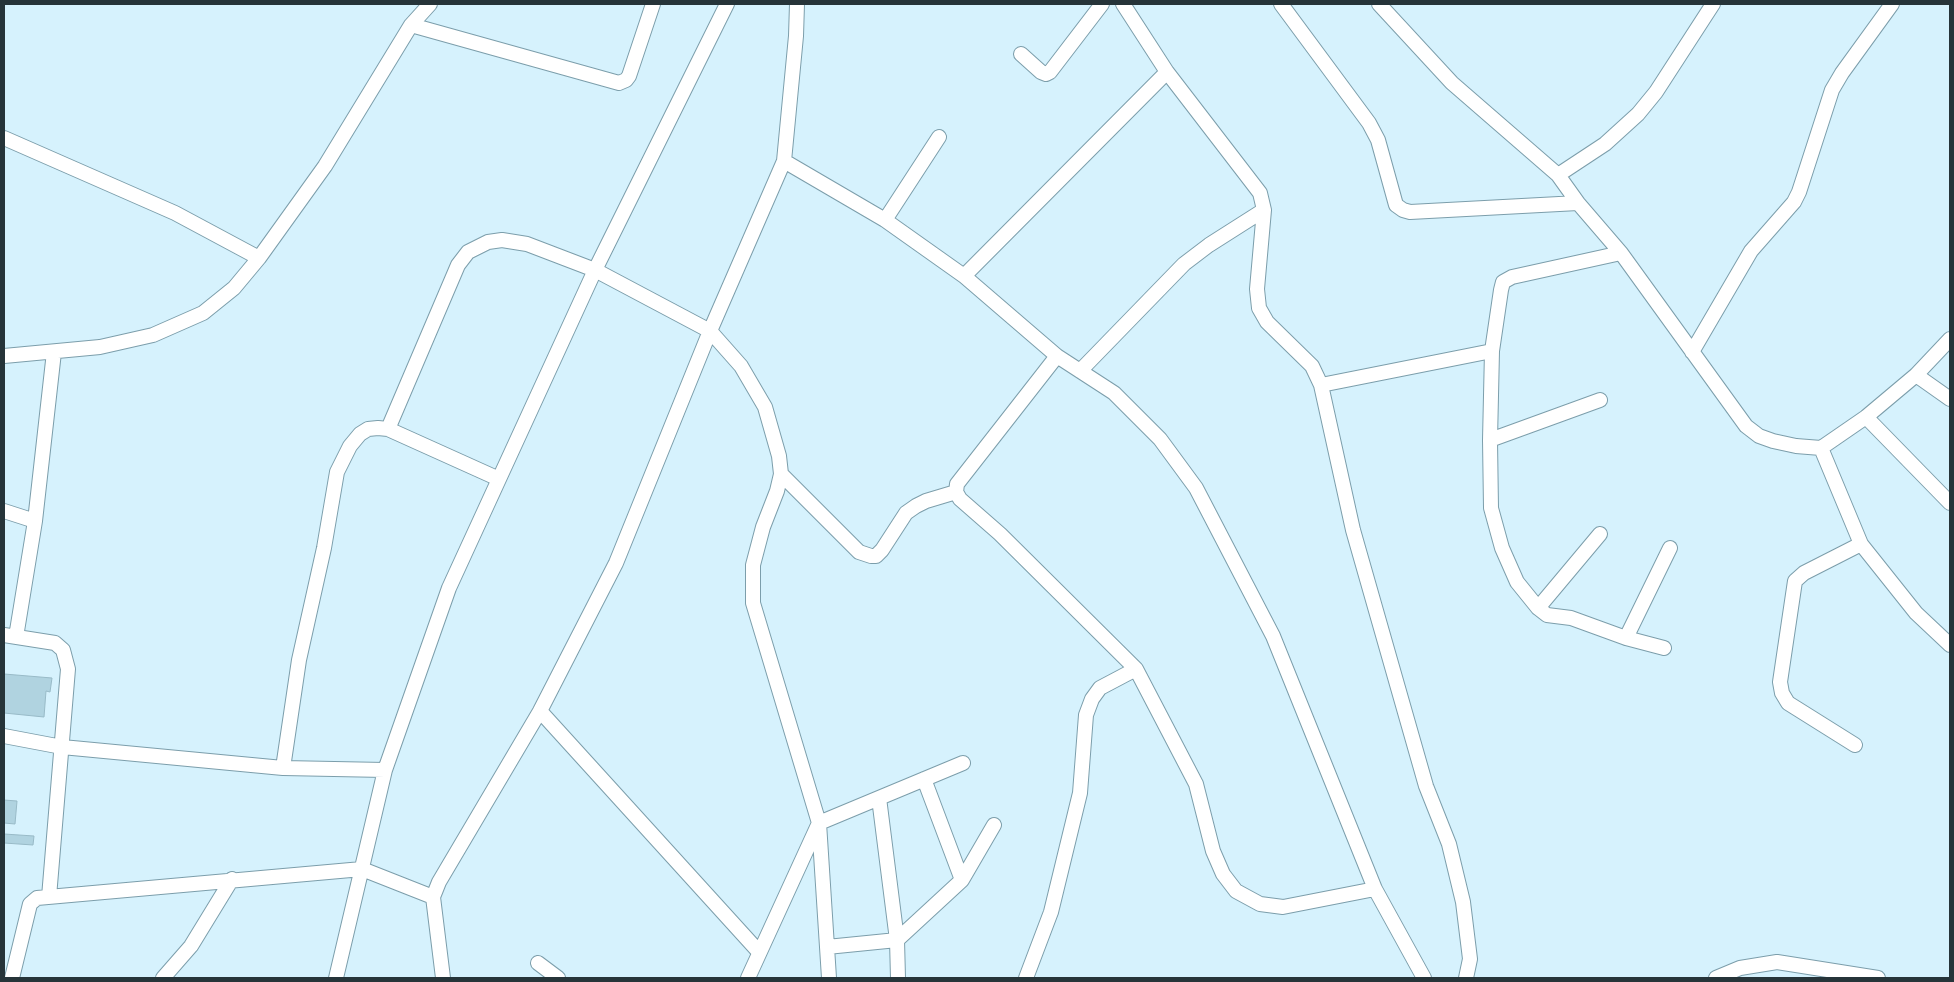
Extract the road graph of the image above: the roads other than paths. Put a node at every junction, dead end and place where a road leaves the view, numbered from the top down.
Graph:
1 (430, 4) edge
2 (653, 4) edge
3 (726, 4) edge
4 (797, 4) edge
5 (1102, 4) edge
6 (1123, 4) edge
7 (1282, 4) edge
8 (1379, 4) edge
9 (1713, 4) edge
10 (1892, 4) edge
11 (411, 25) junction
12 (1021, 54) dead end
13 (1167, 72) junction
14 (939, 137) dead end
15 (4, 138) edge
16 (784, 161) junction
17 (1558, 174) junction
18 (1578, 203) junction
19 (1264, 210) junction
20 (885, 220) junction
21 (1620, 253) junction
22 (259, 258) junction
23 (595, 270) junction
24 (964, 276) junction
25 (710, 331) junction
26 (1950, 339) edge
27 (1492, 351) junction
28 (54, 352) junction
29 (1692, 352) junction
30 (4, 356) edge
31 (1057, 356) junction
32 (1080, 371) junction
33 (1916, 375) junction
34 (1321, 385) junction
35 (1950, 399) edge
36 (1600, 400) dead end
37 (1866, 417) junction
38 (388, 429) junction
39 (1490, 440) junction
40 (1820, 448) junction
41 (780, 474) junction
42 (499, 479) junction
43 (956, 492) junction
44 (1950, 503) edge
45 (4, 511) edge
46 (35, 521) junction
47 (1600, 534) dead end
48 (1861, 544) junction
49 (1670, 548) dead end
50 (1538, 608) junction
51 (10, 636) edge
52 (1626, 638) junction
53 (1950, 645) edge
54 (1664, 648) dead end
55 (1136, 669) junction
56 (540, 711) junction
57 (4, 736) edge
58 (1855, 745) dead end
59 (62, 747) junction
60 (963, 763) dead end
61 (283, 768) junction
62 (385, 770) junction
63 (924, 779) junction
64 (880, 798) junction
65 (819, 823) junction
66 (994, 825) dead end
67 (362, 869) junction
68 (232, 879) junction
69 (962, 880) junction
70 (1375, 889) junction
71 (50, 896) junction
72 (433, 897) junction
73 (897, 940) junction
74 (827, 946) junction
75 (759, 952) junction
76 (538, 963) dead end
77 (4, 978) edge
78 (10, 978) edge
79 (163, 978) edge
80 (336, 978) edge
81 (444, 978) edge
82 (558, 978) edge
83 (748, 978) edge
84 (829, 978) edge
85 (898, 978) edge
86 (1026, 978) edge
87 (1424, 978) edge
88 (1466, 978) edge
89 (1716, 978) edge
90 (1878, 978) edge

1 - 11 street
2 - 11 street
3 - 23 street
4 - 16 street
5 - 12 street
6 - 13 street
7 - 18 street
8 - 17 street
9 - 17 street
10 - 29 street
11 - 22 street
13 - 19 street
13 - 24 street
14 - 20 street
15 - 22 street
16 - 20 street
16 - 25 street
17 - 18 street
18 - 21 street
19 - 32 street
19 - 34 street
20 - 24 street
21 - 27 street
21 - 29 street
22 - 28 street
23 - 25 street
23 - 38 street
23 - 42 street
24 - 31 street
25 - 41 street
25 - 56 street
26 - 33 street
27 - 34 street
27 - 39 street
28 - 30 street
28 - 46 street
29 - 40 street
31 - 32 street
31 - 43 street
32 - 70 street
33 - 35 street
33 - 37 street
34 - 88 street
36 - 39 street
37 - 40 street
37 - 44 street
38 - 42 street
38 - 61 street
39 - 50 street
40 - 48 street
41 - 43 street
41 - 65 street
42 - 62 street
43 - 55 street
45 - 46 street
46 - 51 street
47 - 50 street
48 - 53 street
48 - 58 street
49 - 52 street
50 - 52 street
51 - 59 street
52 - 54 street
55 - 70 street
55 - 86 street
56 - 72 street
56 - 75 street
57 - 59 street
59 - 61 street
59 - 71 street
60 - 63 street
61 - 62 street
62 - 67 street
63 - 64 street
63 - 69 street
64 - 65 street
64 - 73 street
65 - 74 street
65 - 75 street
66 - 69 street
67 - 68 street
67 - 72 street
67 - 80 street
68 - 71 street
68 - 79 street
69 - 73 street
70 - 87 street
71 - 78 street
72 - 81 street
73 - 74 street
73 - 85 street
74 - 84 street
75 - 83 street
76 - 82 street
77 - 78 street
89 - 90 street

